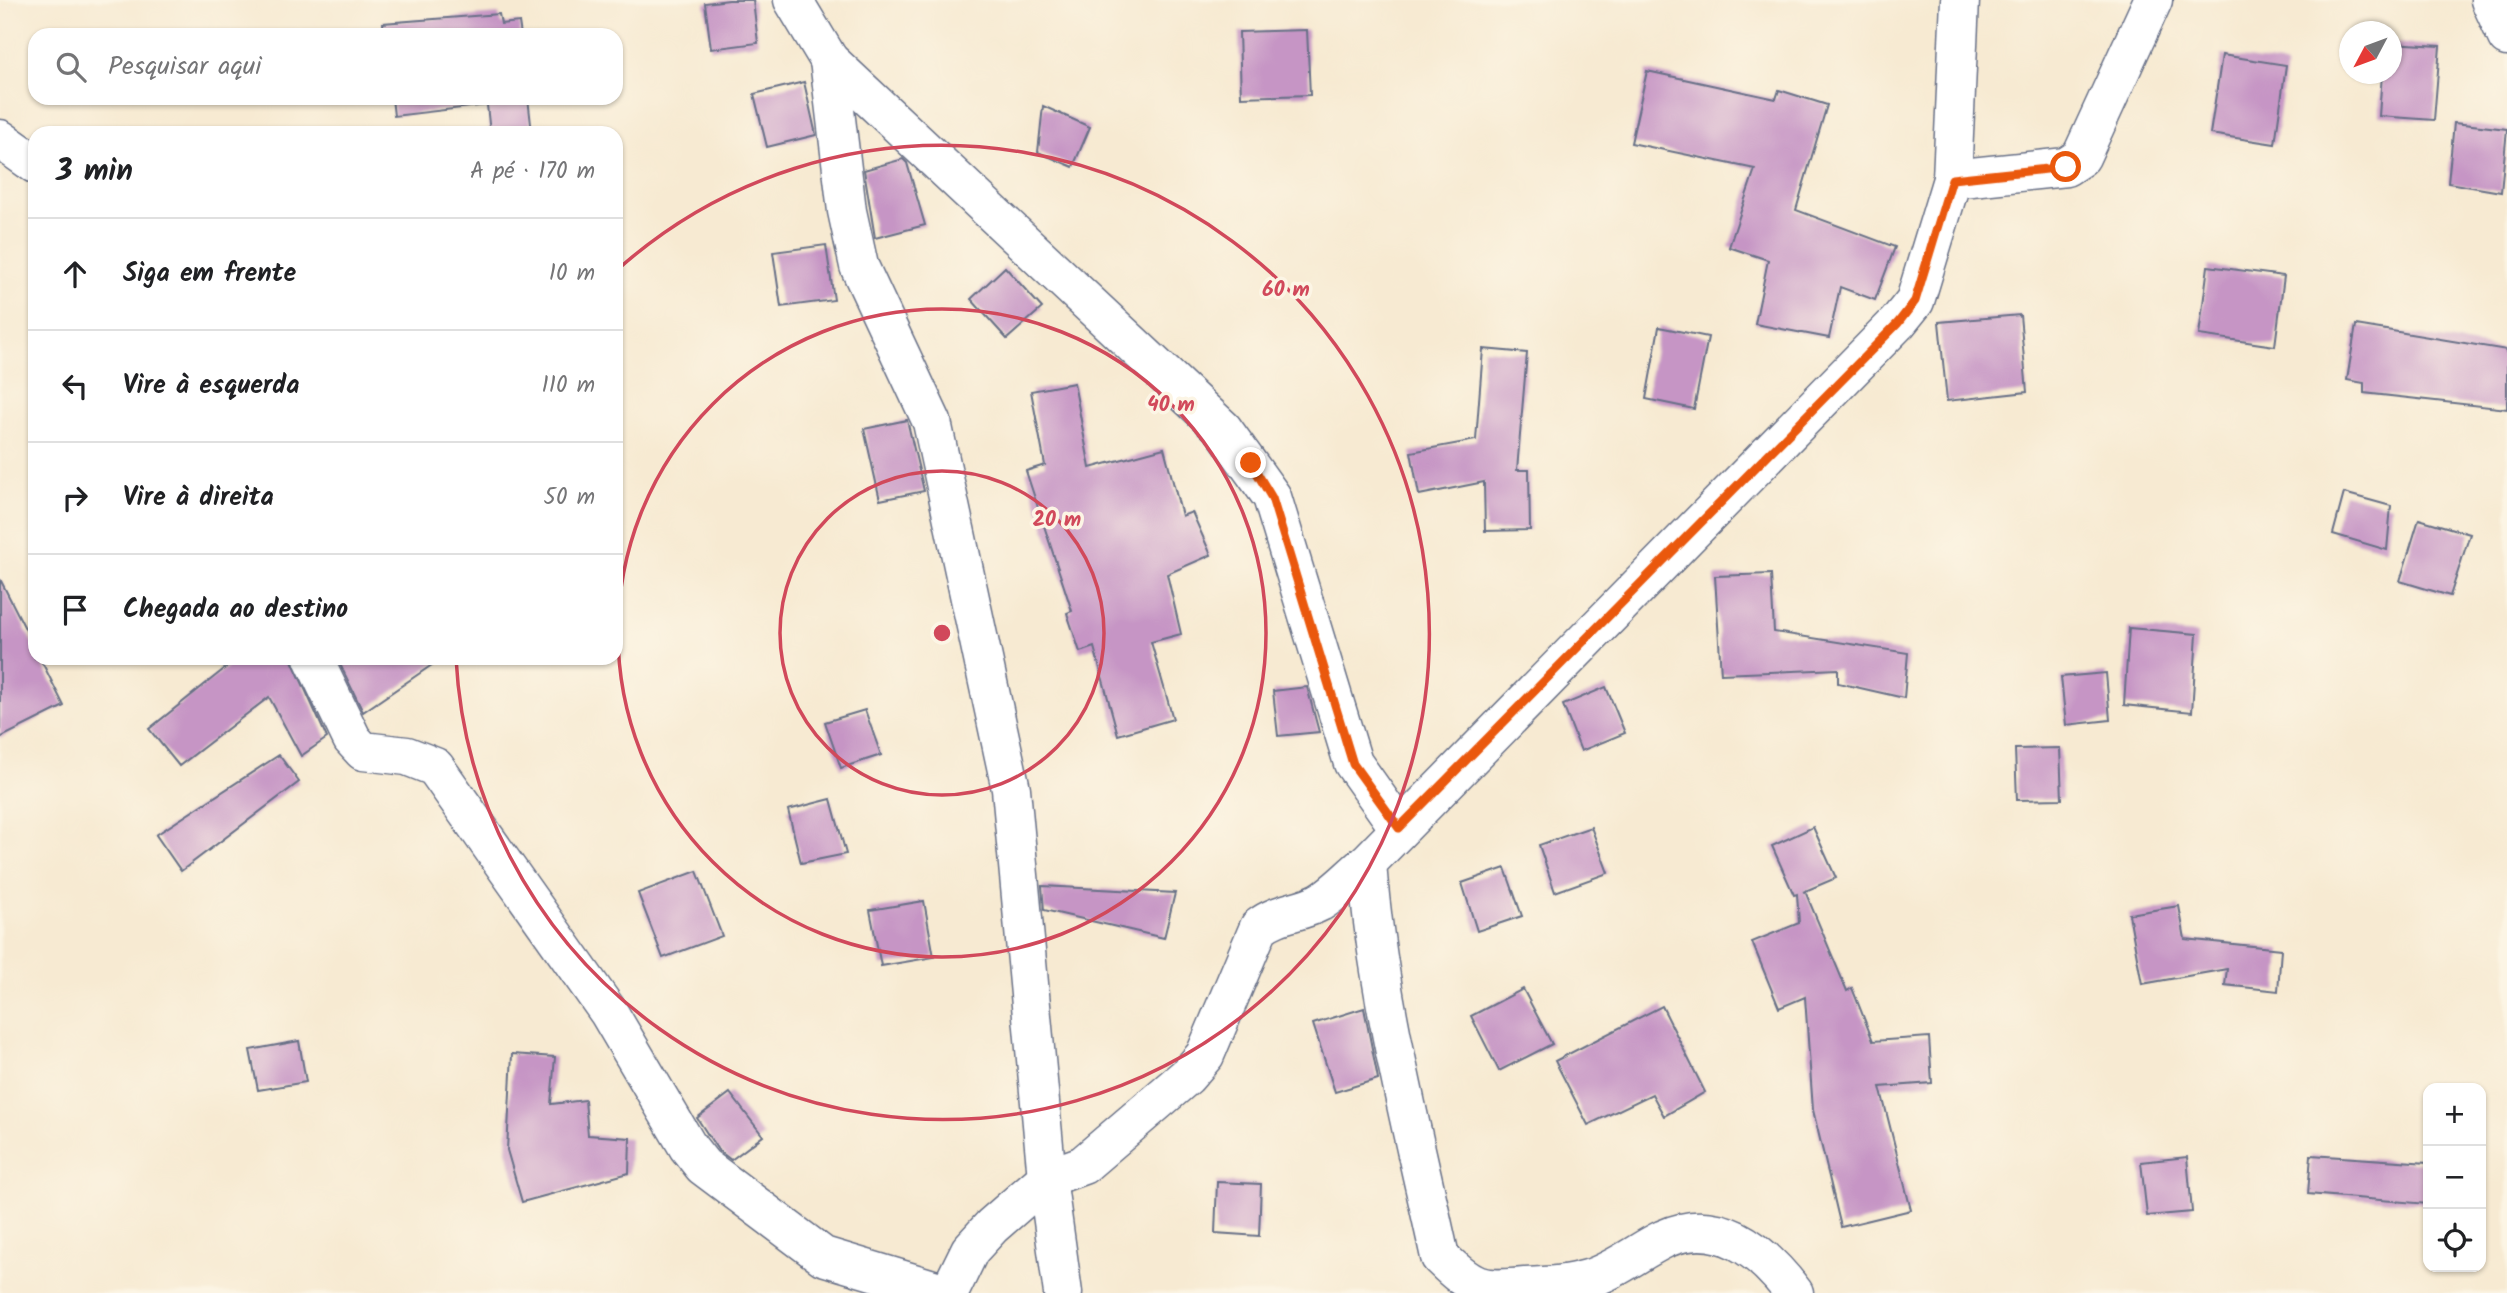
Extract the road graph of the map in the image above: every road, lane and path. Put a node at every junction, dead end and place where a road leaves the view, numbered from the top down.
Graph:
1 (793, 0) edge
2 (1960, 0) edge
3 (2153, 0) edge
4 (2490, 0) edge
5 (2507, 37) edge
6 (829, 60) junction
7 (0, 139) edge
8 (28, 159) edge
9 (1952, 179) junction
10 (316, 665) edge
11 (1399, 828) junction
12 (1367, 863) junction
13 (1048, 1178) junction
14 (948, 1293) edge
15 (1063, 1293) edge
16 (1794, 1293) edge

1 - 6 street
2 - 9 street
3 - 9 street
4 - 5 street
6 - 11 street
6 - 13 street
7 - 8 street
9 - 11 street
10 - 14 street
11 - 12 street
12 - 13 street
12 - 16 street
13 - 14 street
13 - 15 street

